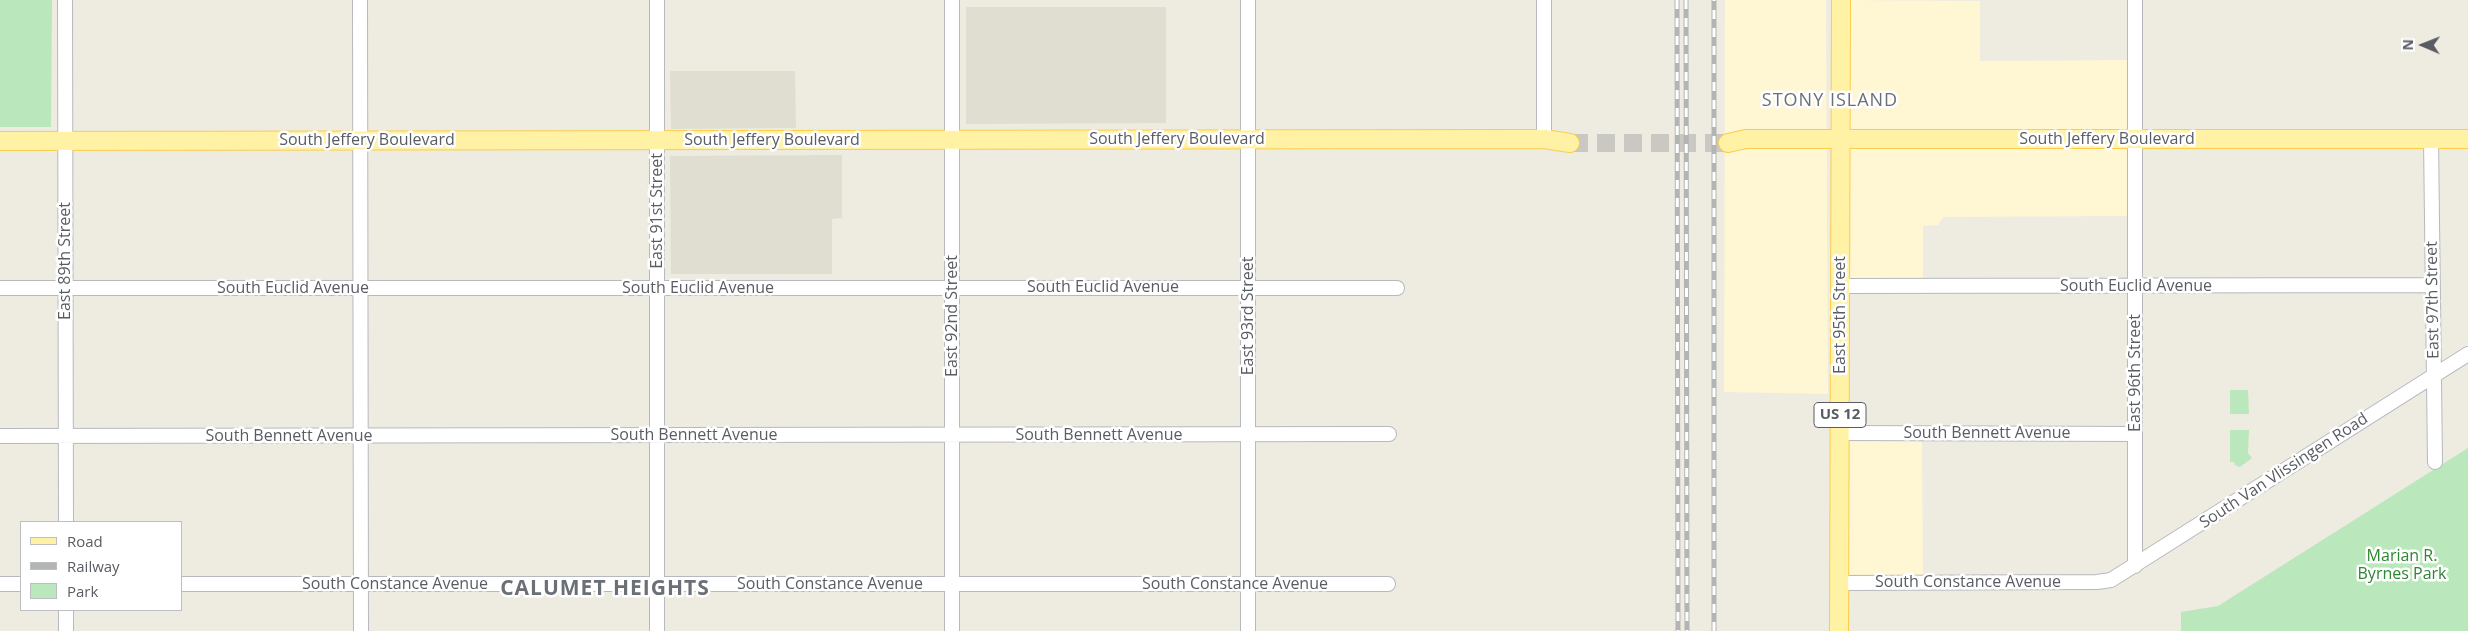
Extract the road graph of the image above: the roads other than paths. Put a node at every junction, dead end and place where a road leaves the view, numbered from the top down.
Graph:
1 (65, 0) edge
2 (360, 0) edge
3 (656, 0) edge
4 (952, 0) edge
5 (1248, 0) edge
6 (1544, 0) edge
7 (1841, 0) edge
8 (2136, 0) edge
9 (952, 139) junction
10 (1248, 139) junction
11 (1544, 139) junction
12 (1570, 139) tunnel mouth
13 (1728, 139) tunnel mouth
14 (1840, 139) junction
15 (2135, 139) junction
16 (2431, 139) junction
17 (2468, 139) edge
18 (360, 140) junction
19 (657, 140) junction
20 (0, 141) edge
21 (65, 141) junction
22 (2433, 285) junction
23 (1840, 286) junction
24 (2135, 286) junction
25 (66, 287) junction
26 (952, 287) junction
27 (1248, 287) junction
28 (0, 288) edge
29 (361, 288) junction
30 (657, 288) junction
31 (1397, 288) dead end
32 (2468, 354) edge
33 (2434, 376) junction
34 (1840, 433) junction
35 (1248, 434) junction
36 (1389, 434) dead end
37 (2135, 434) junction
38 (657, 435) junction
39 (952, 435) junction
40 (0, 436) edge
41 (66, 436) junction
42 (361, 436) junction
43 (2435, 462) dead end
44 (66, 521) edge
45 (2135, 566) junction
46 (2097, 582) joint
47 (1840, 583) junction
48 (0, 584) edge
49 (20, 584) edge
50 (182, 584) edge
51 (361, 584) junction
52 (657, 584) junction
53 (952, 584) junction
54 (1248, 584) junction
55 (1388, 584) dead end
56 (66, 611) edge
57 (66, 631) edge
58 (361, 631) edge
59 (657, 631) edge
60 (952, 631) edge
61 (1248, 631) edge
62 (1839, 631) edge

1 - 21 street, East 89th Street
2 - 18 street
3 - 19 street, East 91st Street
4 - 9 street, East 92nd Street
5 - 10 street, East 93rd Street
6 - 11 street
7 - 14 main road, East 95th Street / US 12
8 - 15 street, East 96th Street
9 - 10 main road, South Jeffery Boulevard
9 - 19 main road, South Jeffery Boulevard
9 - 26 street, East 92nd Street
10 - 11 main road, South Jeffery Boulevard
10 - 27 street, East 93rd Street
11 - 12 main road, South Jeffery Boulevard
13 - 14 main road, South Jeffery Boulevard
14 - 15 main road, South Jeffery Boulevard
14 - 23 main road, East 95th Street / US 12
15 - 16 main road, South Jeffery Boulevard
15 - 24 street, East 96th Street
16 - 17 main road, South Jeffery Boulevard
16 - 22 street, East 97th Street
18 - 19 main road, South Jeffery Boulevard
18 - 21 main road, South Jeffery Boulevard
18 - 29 street
19 - 30 street, East 91st Street
20 - 21 main road, South Jeffery Boulevard
21 - 25 street, East 89th Street
22 - 24 street, South Euclid Avenue
22 - 33 street, East 97th Street
23 - 24 street, South Euclid Avenue
23 - 34 main road, East 95th Street / US 12
24 - 37 street, East 96th Street
25 - 28 street, South Euclid Avenue
25 - 29 street, South Euclid Avenue
25 - 41 street, East 89th Street
26 - 27 street, South Euclid Avenue
26 - 30 street, South Euclid Avenue
26 - 39 street, East 92nd Street
27 - 31 street, South Euclid Avenue
27 - 35 street, East 93rd Street
29 - 30 street, South Euclid Avenue
29 - 42 street
30 - 38 street, East 91st Street
32 - 33 street, South Van Vlissingen Road
33 - 43 street, East 97th Street
33 - 45 street, South Van Vlissingen Road
34 - 37 street, South Bennett Avenue
34 - 47 main road, East 95th Street / US 12
35 - 36 street, South Bennett Avenue
35 - 39 street, South Bennett Avenue
35 - 54 street, East 93rd Street
37 - 45 street, East 96th Street
38 - 39 street, South Bennett Avenue
38 - 42 street, South Bennett Avenue
38 - 52 street, East 91st Street
39 - 53 street, East 92nd Street
40 - 41 street, South Bennett Avenue
41 - 42 street, South Bennett Avenue
41 - 44 street, East 89th Street
42 - 51 street
45 - 46 street, South Van Vlissingen Road
46 - 47 street, South Constance Avenue
47 - 62 main road, East 95th Street / US 12
48 - 49 street
50 - 51 street, South Constance Avenue
51 - 52 street, South Constance Avenue
51 - 58 street
52 - 53 street, South Constance Avenue
52 - 59 street, East 91st Street
53 - 54 street, South Constance Avenue
53 - 60 street, East 92nd Street
54 - 55 street, South Constance Avenue
54 - 61 street, East 93rd Street
56 - 57 street

